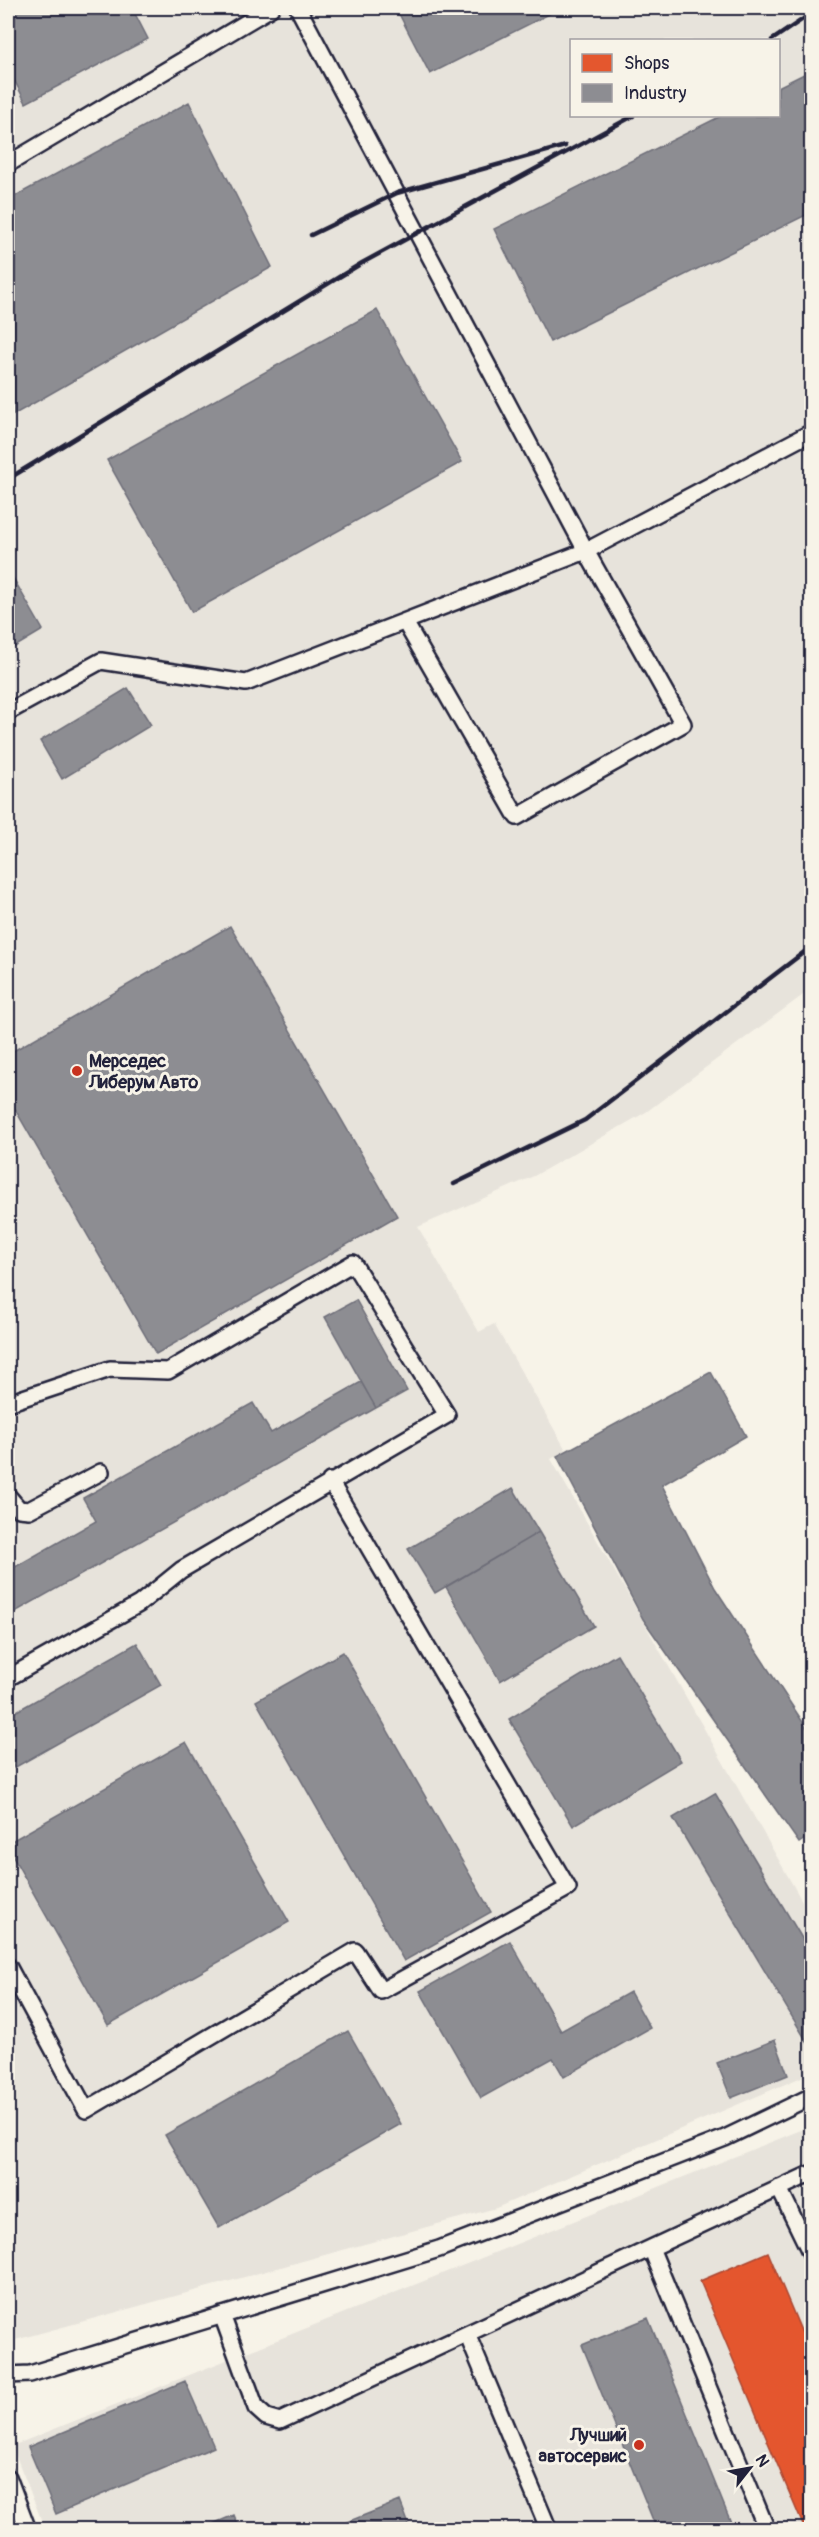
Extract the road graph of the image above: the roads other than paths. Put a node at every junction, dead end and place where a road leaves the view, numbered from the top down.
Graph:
1 (271, 8) edge
2 (298, 8) edge
3 (8, 164) edge
4 (812, 432) edge
5 (586, 551) junction
6 (405, 622) junction
7 (8, 712) edge
8 (8, 1403) edge
9 (101, 1472) dead end
10 (330, 1481) junction
11 (8, 1497) edge
12 (8, 1678) edge
13 (8, 1966) edge
14 (812, 2097) edge
15 (812, 2174) edge
16 (779, 2188) junction
17 (651, 2248) junction
18 (812, 2256) edge
19 (222, 2315) junction
20 (467, 2334) junction
21 (8, 2375) edge
22 (8, 2477) edge
23 (28, 2529) edge
24 (549, 2529) edge
25 (767, 2529) edge

1 - 3 lane
2 - 5 lane
4 - 5 lane
5 - 6 lane
5 - 6 lane
6 - 7 lane
8 - 10 lane
9 - 11 lane
10 - 12 lane
10 - 13 lane
14 - 19 lane
15 - 16 lane
16 - 17 lane
16 - 18 lane
17 - 20 lane
17 - 25 lane
19 - 20 lane
19 - 21 lane
20 - 24 lane
22 - 23 lane

